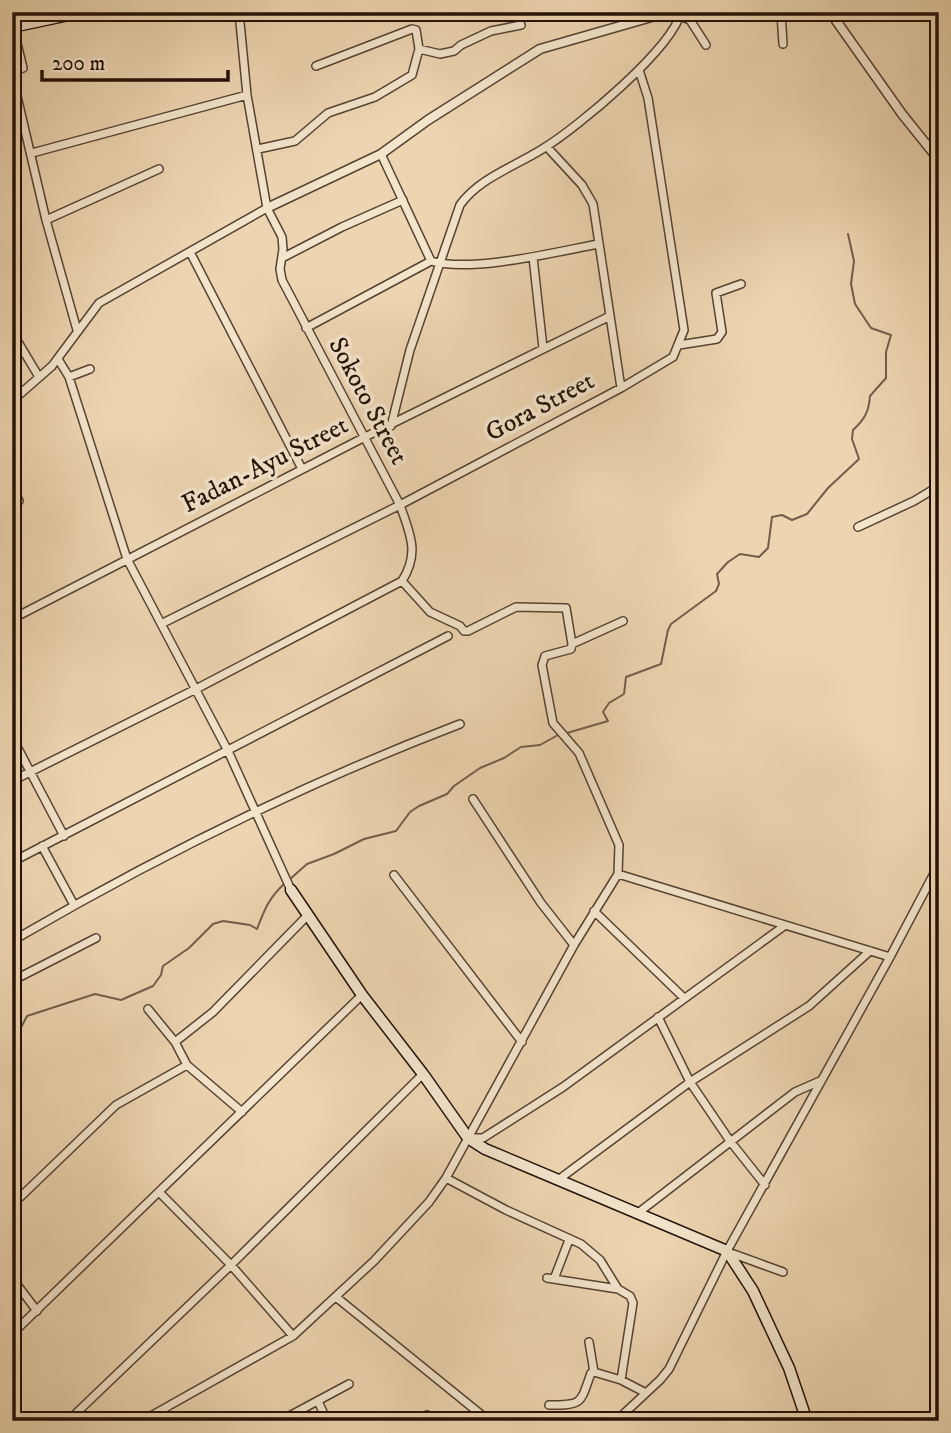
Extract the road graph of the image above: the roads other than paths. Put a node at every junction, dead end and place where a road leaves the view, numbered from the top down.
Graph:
1 (83, 12) edge
2 (239, 12) edge
3 (669, 12) edge
4 (781, 12) edge
5 (830, 12) edge
6 (681, 14) edge
7 (521, 25) dead end
8 (13, 27) edge
9 (783, 44) dead end
10 (706, 45) dead end
11 (419, 49) junction
12 (316, 66) dead end
13 (639, 69) junction
14 (12, 73) edge
15 (247, 95) junction
16 (547, 147) junction
17 (258, 149) junction
18 (32, 153) junction
19 (381, 154) junction
20 (939, 160) edge
21 (159, 169) dead end
22 (403, 200) junction
23 (267, 208) junction
24 (46, 220) junction
25 (598, 244) junction
26 (190, 252) junction
27 (533, 257) junction
28 (282, 258) junction
29 (431, 261) junction
30 (441, 264) junction
31 (741, 284) dead end
32 (610, 316) junction
33 (306, 328) junction
34 (78, 330) junction
35 (12, 331) edge
36 (680, 345) junction
37 (542, 348) junction
38 (58, 359) junction
39 (90, 369) dead end
40 (39, 377) junction
41 (69, 377) junction
42 (621, 388) junction
43 (12, 401) edge
44 (391, 426) junction
45 (363, 438) junction
46 (302, 470) junction
47 (938, 481) edge
48 (12, 485) edge
49 (19, 501) dead end
50 (400, 505) junction
51 (858, 527) dead end
52 (127, 559) junction
53 (401, 581) junction
54 (12, 619) edge
55 (623, 621) dead end
56 (163, 623) junction
57 (448, 636) dead end
58 (572, 644) junction
59 (196, 689) junction
60 (460, 724) dead end
61 (12, 737) edge
62 (228, 751) junction
63 (29, 772) junction
64 (12, 781) edge
65 (473, 799) dead end
66 (255, 813) junction
67 (64, 835) junction
68 (42, 846) junction
69 (12, 862) edge
70 (939, 864) edge
71 (618, 874) junction
72 (394, 875) dead end
73 (290, 890) joint
74 (74, 905) junction
75 (594, 911) junction
76 (307, 916) junction
77 (784, 926) junction
78 (12, 938) edge
79 (96, 938) dead end
80 (574, 945) junction
81 (870, 951) junction
82 (890, 957) junction
83 (12, 981) edge
84 (362, 995) junction
85 (684, 998) junction
86 (148, 1009) dead end
87 (658, 1017) junction
88 (175, 1042) junction
89 (522, 1042) junction
90 (187, 1065) junction
91 (423, 1074) junction
92 (821, 1081) junction
93 (690, 1082) junction
94 (242, 1112) junction
95 (468, 1138) junction
96 (730, 1141) junction
97 (446, 1178) junction
98 (558, 1180) junction
99 (765, 1185) junction
100 (160, 1193) junction
101 (12, 1205) edge
102 (638, 1213) junction
103 (569, 1240) junction
104 (727, 1251) junction
105 (230, 1265) junction
106 (783, 1272) dead end
107 (12, 1278) edge
108 (618, 1289) junction
109 (336, 1297) junction
110 (37, 1311) junction
111 (12, 1334) edge
112 (293, 1336) junction
113 (589, 1342) dead end
114 (594, 1372) junction
115 (621, 1380) junction
116 (349, 1384) dead end
117 (646, 1393) junction
118 (318, 1401) junction
119 (549, 1405) dead end
120 (427, 1415) dead end
121 (68, 1421) edge
122 (142, 1421) edge
123 (280, 1421) edge
124 (327, 1421) edge
125 (418, 1421) edge
126 (489, 1421) edge
127 (616, 1421) edge
128 (807, 1421) edge

1 - 8 main road
2 - 15 street, Sokoto Street
3 - 19 street
4 - 9 street
5 - 20 street
6 - 10 street
6 - 13 street
7 - 11 street
8 - 14 street
11 - 12 street
11 - 17 street
13 - 16 street
13 - 36 street
14 - 18 street
15 - 17 street, Sokoto Street
15 - 18 street
16 - 25 street
16 - 30 street
17 - 23 street, Sokoto Street
18 - 24 street
19 - 22 street
19 - 23 street
21 - 24 street
22 - 28 street
22 - 29 street
23 - 26 street
23 - 28 street, Sokoto Street
24 - 34 street
25 - 27 street
25 - 32 street
26 - 34 street
26 - 46 street
27 - 30 street
27 - 37 street
28 - 33 street, Sokoto Street
29 - 30 street
29 - 33 street
30 - 44 street
31 - 36 street
32 - 37 street, Fadan-Ayu Street
32 - 42 street
33 - 45 street, Sokoto Street
34 - 38 street
35 - 40 street
36 - 42 street, Gora Street
37 - 44 street, Fadan-Ayu Street
38 - 40 street
38 - 41 street
39 - 41 street
40 - 43 street
41 - 52 street
42 - 50 street, Gora Street
44 - 45 street, Fadan-Ayu Street
45 - 46 street, Fadan-Ayu Street
45 - 50 street, Sokoto Street
46 - 52 street, Fadan-Ayu Street
47 - 51 street
48 - 49 street
50 - 53 street, Sokoto Street
50 - 56 street, Gora Street
52 - 54 street, Fadan-Ayu Street
52 - 56 street
53 - 58 street
53 - 59 street
55 - 58 street
56 - 59 street
57 - 62 street
58 - 71 street
59 - 62 street
59 - 63 street
60 - 66 street
61 - 63 street
62 - 66 street
62 - 67 street
63 - 64 street
63 - 67 street
65 - 80 street
66 - 73 street
66 - 74 street
67 - 68 street
68 - 69 street
68 - 74 street
70 - 82 street
71 - 75 street
71 - 77 street
72 - 89 street
73 - 76 main road
74 - 78 street
75 - 80 street
75 - 85 street
76 - 84 main road
76 - 88 street
77 - 81 street
77 - 85 street
79 - 83 street
80 - 89 street
81 - 82 street
81 - 93 street
82 - 92 street
84 - 91 main road
84 - 94 street
85 - 87 street
86 - 88 street
87 - 93 street
87 - 95 street
88 - 90 street
89 - 95 street
90 - 94 street
90 - 101 street
91 - 95 main road
91 - 105 street
92 - 96 street
92 - 99 street
93 - 96 street
93 - 98 street
94 - 100 street
95 - 97 street
95 - 98 main road
96 - 99 street
96 - 102 street
97 - 103 street
97 - 109 street
98 - 102 main road
99 - 104 street
100 - 105 street
100 - 110 street
102 - 104 main road
103 - 108 street
103 - 108 street
104 - 106 street
104 - 117 street
104 - 128 main road
105 - 112 street
105 - 121 street
107 - 110 street
108 - 115 street
109 - 112 street
109 - 126 street
110 - 111 street
112 - 122 street
113 - 114 street
114 - 115 street
114 - 119 street
115 - 117 street
116 - 118 street
117 - 127 street
118 - 123 street
118 - 124 street
120 - 125 street

